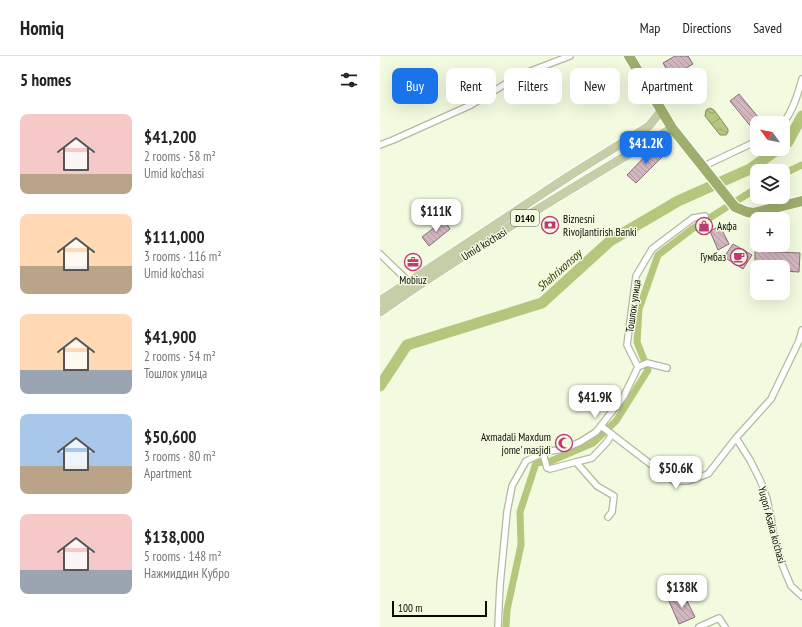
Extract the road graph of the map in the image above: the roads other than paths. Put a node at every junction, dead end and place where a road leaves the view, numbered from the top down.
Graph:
1 (570, 56) edge
2 (629, 56) edge
3 (802, 79) edge
4 (661, 111) junction
5 (788, 116) edge
6 (672, 128) junction
7 (380, 144) edge
8 (750, 144) edge
9 (704, 166) junction
10 (802, 201) edge
11 (705, 216) dead end
12 (380, 254) edge
13 (408, 281) junction
14 (380, 301) edge
15 (380, 312) edge
16 (802, 330) edge
17 (643, 365) junction
18 (667, 368) dead end
19 (601, 426) junction
20 (612, 434) junction
21 (736, 438) junction
22 (543, 453) junction
23 (576, 462) junction
24 (608, 517) dead end
25 (802, 596) edge
26 (498, 627) edge
27 (699, 627) edge
28 (725, 627) edge

1 - 7 street
2 - 4 highway
3 - 5 street
4 - 6 highway
4 - 13 main road, Umid ko'chasi / D140
6 - 9 highway
6 - 15 main road, Umid ko'chasi / D140
8 - 9 street
9 - 10 highway
11 - 17 street, Тошлок улица
12 - 13 street
13 - 14 main road, Umid ko'chasi / D140
16 - 21 street
17 - 18 street
17 - 19 street
19 - 20 street
19 - 22 street
20 - 21 street
20 - 23 street
21 - 25 street, Yuqori Asaka ko'chasi
22 - 23 street
22 - 26 street
23 - 24 street
27 - 28 street

